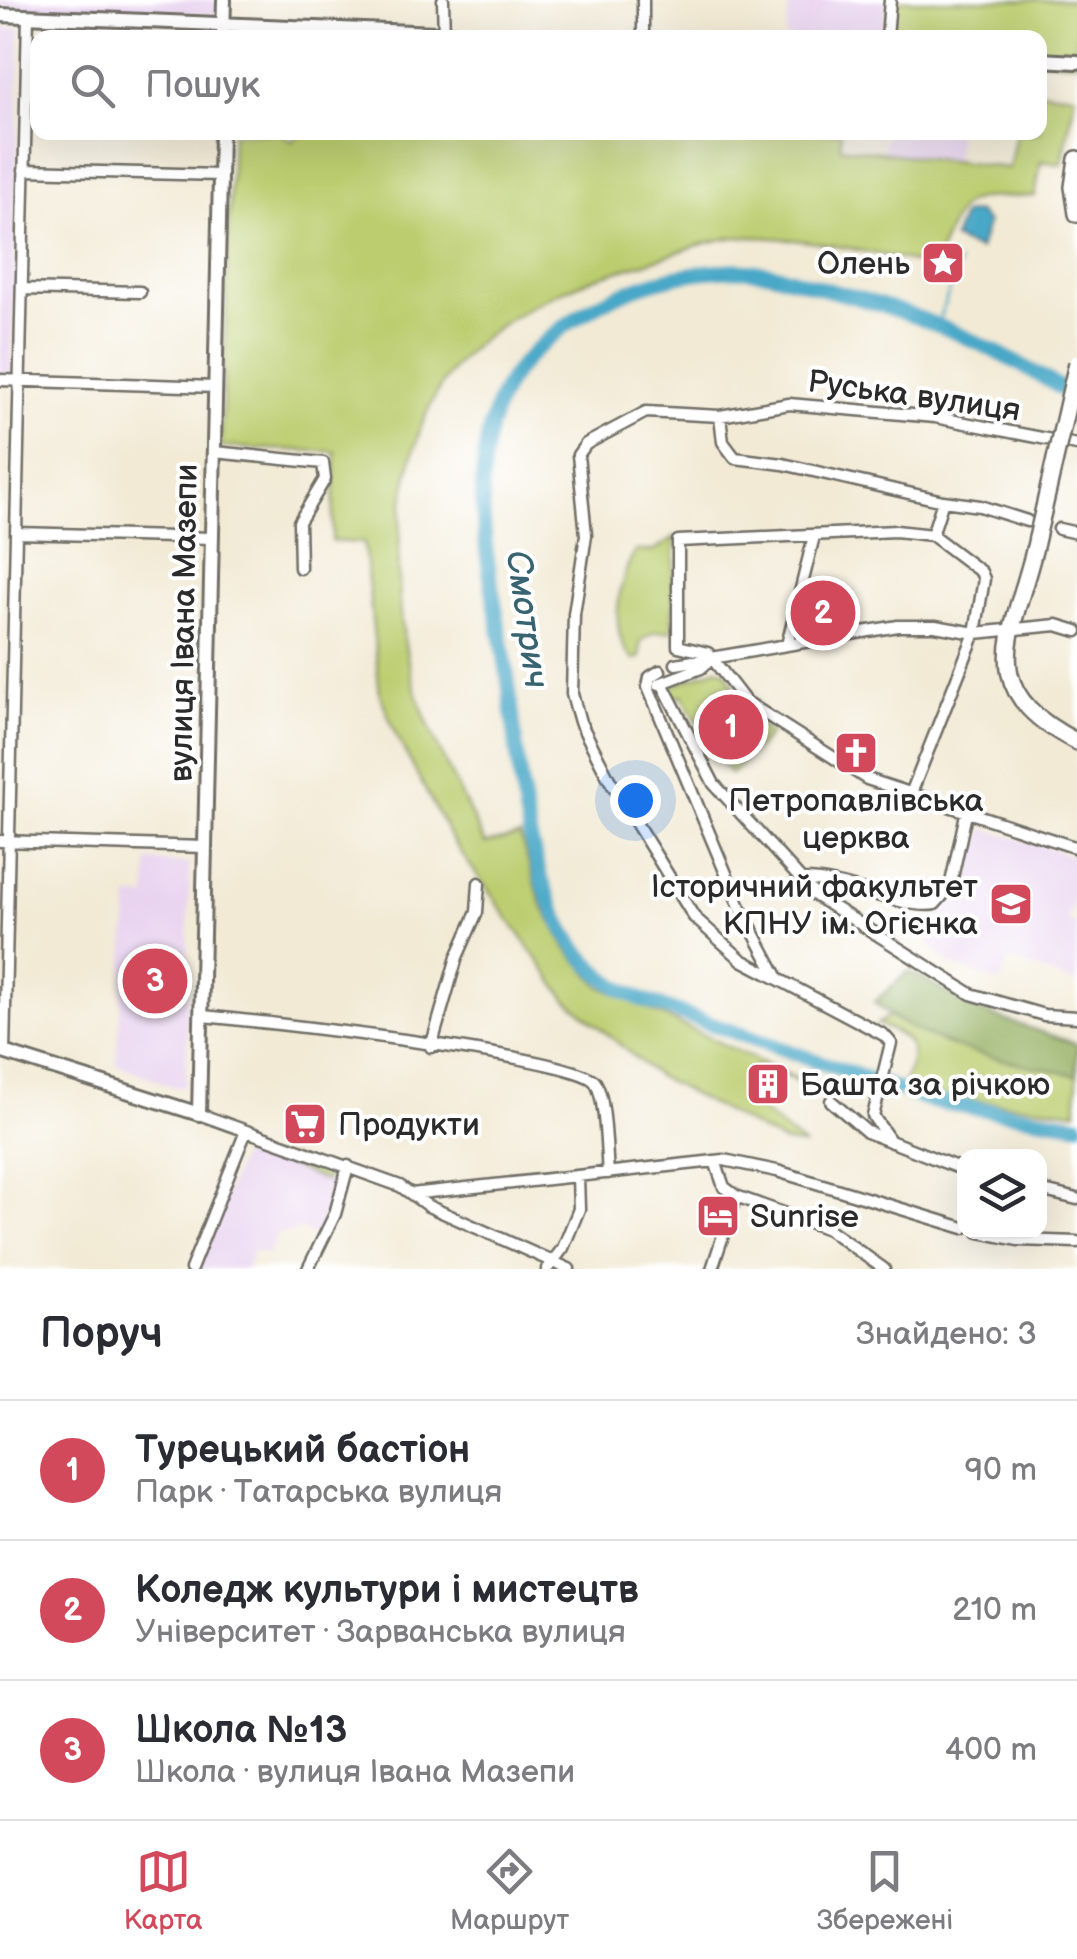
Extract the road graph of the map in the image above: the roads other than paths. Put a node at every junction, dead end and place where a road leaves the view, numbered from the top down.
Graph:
1 (224, 0) edge
2 (443, 0) edge
3 (644, 0) edge
4 (890, 0) edge
5 (0, 15) edge
6 (28, 16) junction
7 (224, 21) junction
8 (224, 30) edge
9 (356, 30) edge
10 (444, 30) edge
11 (644, 30) edge
12 (888, 30) edge
13 (1047, 60) edge
14 (1077, 62) edge
15 (221, 140) edge
16 (1077, 159) edge
17 (24, 170) junction
18 (220, 176) junction
19 (1077, 214) edge
20 (22, 289) junction
21 (140, 292) dead end
22 (1077, 363) edge
23 (0, 380) edge
24 (20, 381) junction
25 (216, 387) junction
26 (720, 416) junction
27 (1077, 445) edge
28 (214, 452) junction
29 (943, 501) junction
30 (1028, 520) dead end
31 (1059, 528) dead end
32 (1077, 533) edge
33 (932, 535) junction
34 (814, 536) junction
35 (16, 538) junction
36 (212, 538) junction
37 (0, 543) edge
38 (300, 568) dead end
39 (1077, 630) edge
40 (975, 632) junction
41 (1010, 632) junction
42 (787, 645) junction
43 (712, 658) junction
44 (676, 664) dead end
45 (661, 677) junction
46 (1077, 742) edge
47 (910, 796) junction
48 (966, 814) junction
49 (4, 843) edge
50 (205, 847) junction
51 (1077, 848) edge
52 (800, 880) junction
53 (479, 883) dead end
54 (778, 979) junction
55 (201, 1016) junction
56 (1077, 1017) edge
57 (432, 1047) junction
58 (2, 1051) edge
59 (831, 1102) dead end
60 (199, 1114) junction
61 (246, 1131) junction
62 (891, 1142) junction
63 (716, 1161) junction
64 (348, 1166) junction
65 (957, 1167) edge
66 (608, 1173) junction
67 (578, 1177) junction
68 (1047, 1192) edge
69 (411, 1194) junction
70 (736, 1196) junction
71 (1077, 1198) edge
72 (957, 1226) edge
73 (1013, 1239) edge
74 (1077, 1242) edge
75 (548, 1265) edge
76 (191, 1269) edge
77 (308, 1269) edge
78 (568, 1269) edge
79 (712, 1269) edge
80 (884, 1269) edge

1 - 7 street
2 - 10 street
3 - 11 street
4 - 12 street
5 - 6 street
6 - 7 street
6 - 17 street
7 - 8 street
7 - 9 street
13 - 14 street
15 - 18 street, вулиця Івана Мазепи
16 - 19 main road
17 - 18 street
17 - 20 street
18 - 25 street, вулиця Івана Мазепи
20 - 21 street
20 - 24 street
22 - 41 main road, bridge
23 - 24 street
24 - 25 street
24 - 35 street
25 - 28 street, вулиця Івана Мазепи
26 - 27 street, Руська вулиця
26 - 29 street
26 - 54 street, Руська вулиця
28 - 36 street, вулиця Івана Мазепи
28 - 38 street
29 - 30 street
29 - 33 street
31 - 32 street
33 - 34 street
33 - 40 street
34 - 42 street
34 - 43 street
35 - 36 street
35 - 37 street
35 - 49 street
36 - 50 street, вулиця Івана Мазепи
39 - 41 street
40 - 41 street
40 - 42 street
40 - 47 street
41 - 46 main road
42 - 43 street
43 - 44 street
43 - 45 street
43 - 47 street
45 - 52 street
45 - 54 street
47 - 48 street
48 - 51 street
48 - 52 street
49 - 50 street
49 - 58 street
50 - 55 street, вулиця Івана Мазепи
52 - 56 street
53 - 57 street
54 - 62 street, Руська вулиця
55 - 57 street
55 - 60 street, вулиця Івана Мазепи
57 - 66 street
58 - 60 street
59 - 62 street
60 - 61 street
61 - 64 street
61 - 76 street
62 - 65 street
63 - 66 street
63 - 70 street
63 - 72 street
64 - 69 street
64 - 77 street
66 - 67 street
67 - 69 street
67 - 75 street
68 - 71 street
69 - 75 street
70 - 79 street
70 - 80 street
73 - 74 street
75 - 78 street

